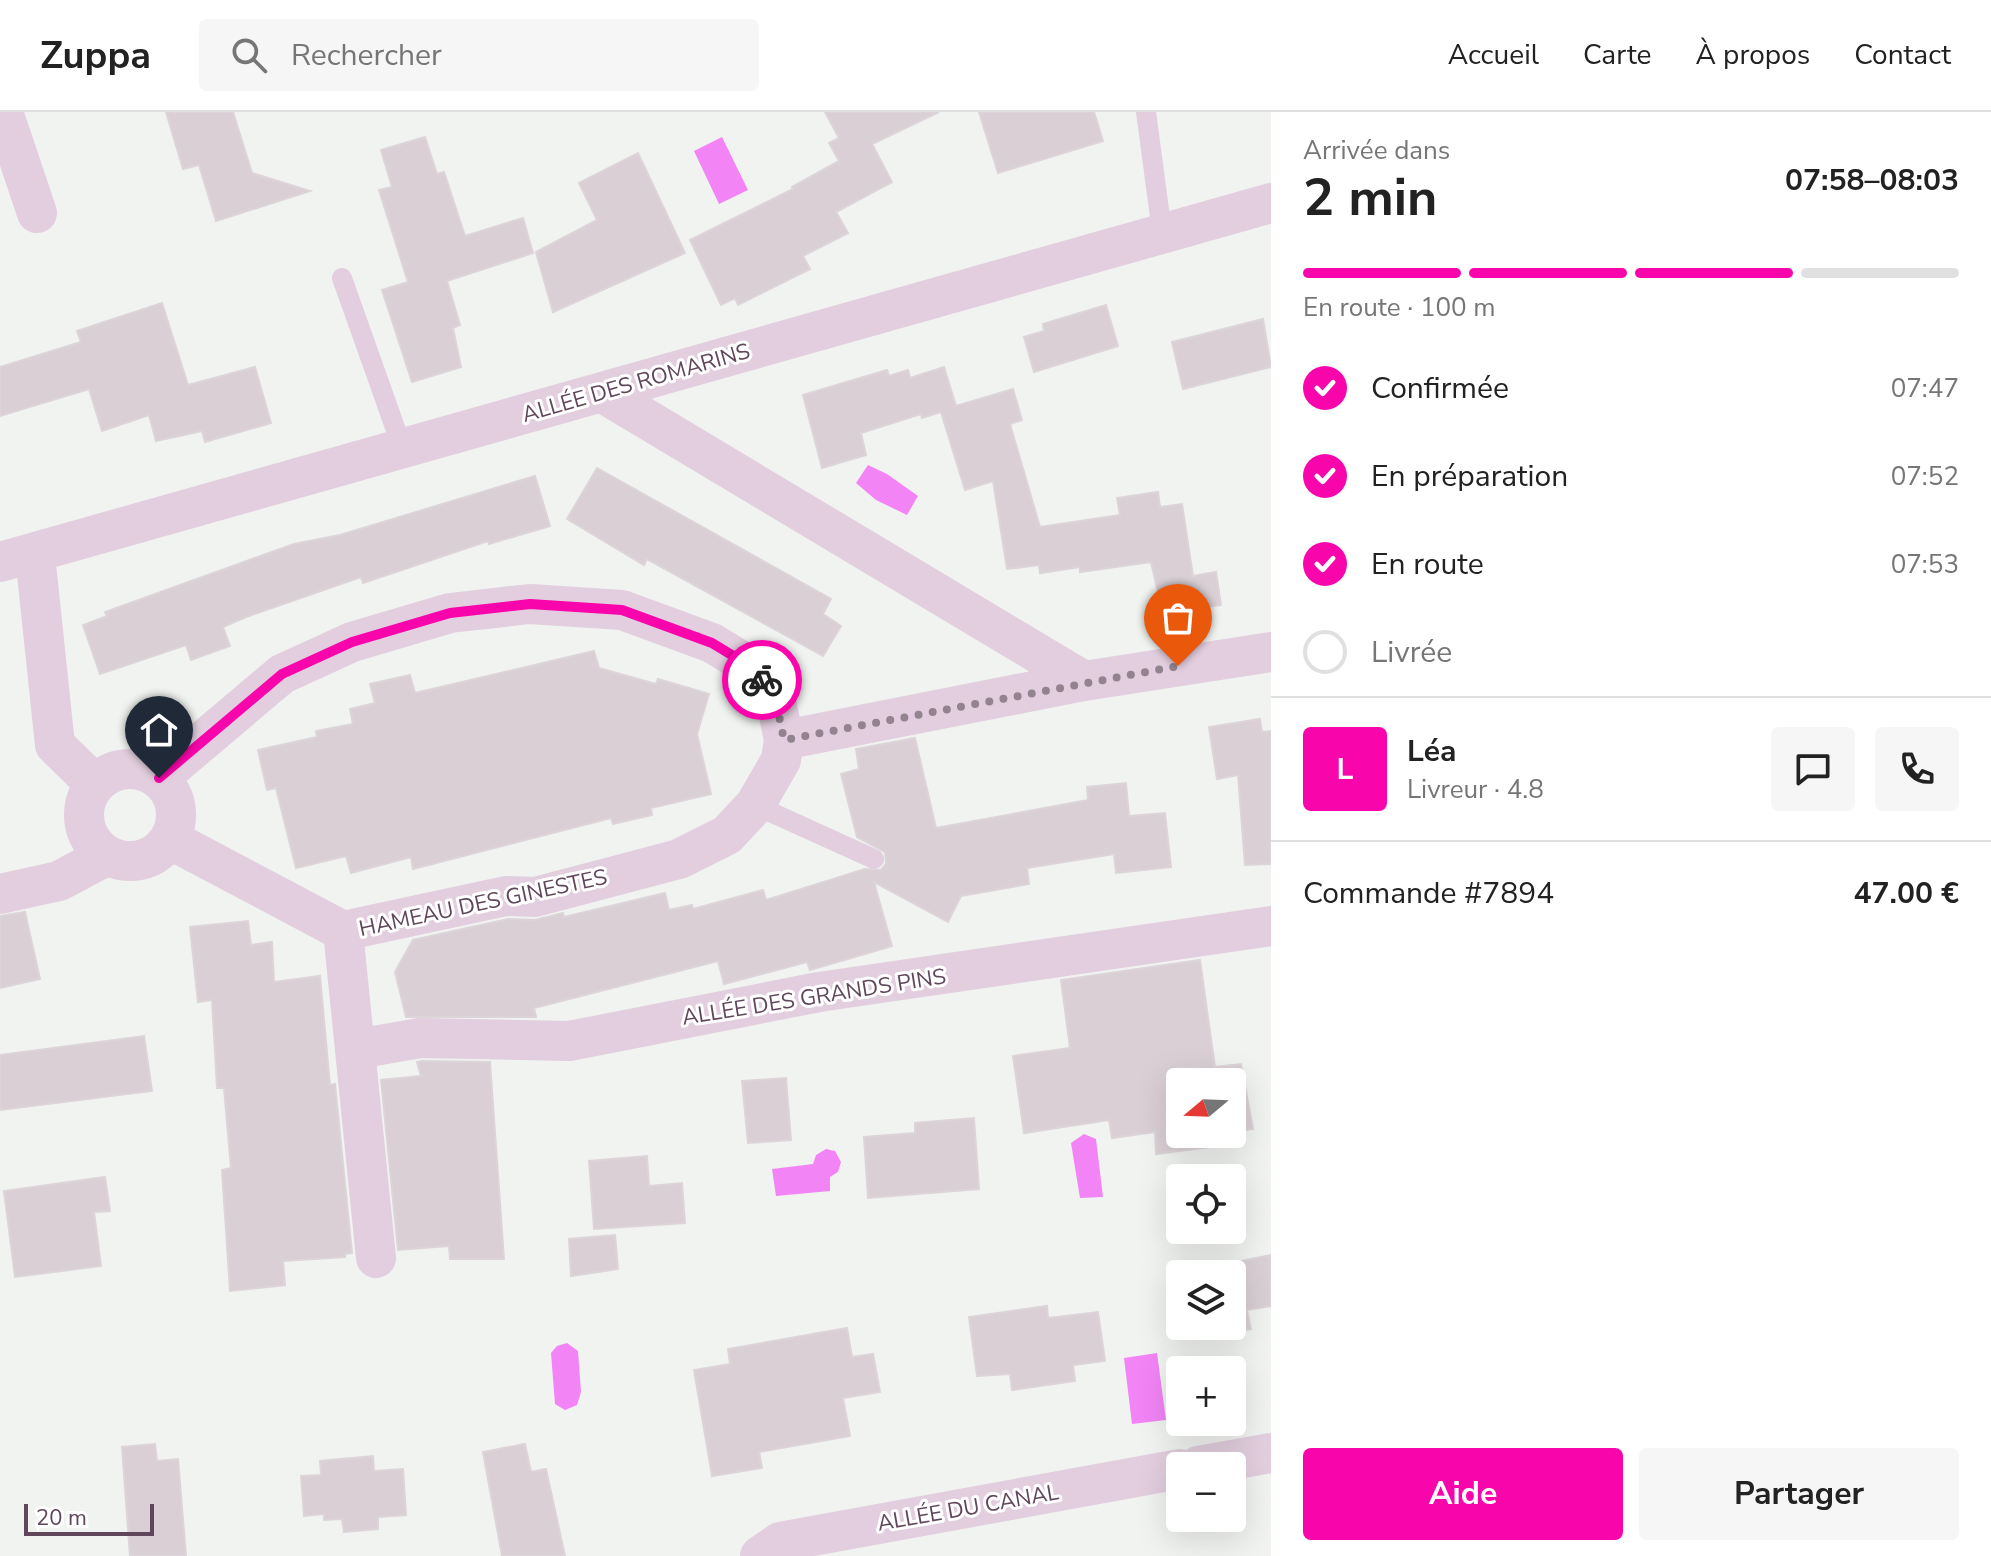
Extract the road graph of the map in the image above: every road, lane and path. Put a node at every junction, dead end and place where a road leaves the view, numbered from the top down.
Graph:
1 (3, 112) edge
2 (1146, 112) edge
3 (1271, 203) edge
4 (37, 213) dead end
5 (1162, 232) junction
6 (342, 278) dead end
7 (603, 393) junction
8 (403, 450) junction
9 (18, 558) edge
10 (1271, 652) edge
11 (1084, 681) junction
12 (784, 740) junction
13 (159, 778) junction
14 (95, 784) junction
15 (755, 805) junction
16 (171, 840) junction
17 (106, 856) junction
18 (874, 859) dead end
19 (0, 894) edge
20 (1271, 926) edge
21 (343, 931) junction
22 (357, 1049) junction
23 (376, 1258) dead end
24 (1271, 1453) edge
25 (1246, 1457) edge
26 (1166, 1472) edge
27 (760, 1556) edge

1 - 4 street
2 - 5 lane
3 - 5 street, ALLÉE DES ROMARINS
5 - 7 street, ALLÉE DES ROMARINS
6 - 8 lane
7 - 8 street, ALLÉE DES ROMARINS
7 - 11 street
8 - 9 street, ALLÉE DES ROMARINS
9 - 14 street
10 - 11 street
11 - 12 street
12 - 13 street
12 - 15 street, HAMEAU DES GINESTES
13 - 14 street
13 - 16 street
14 - 17 street
15 - 18 lane
15 - 21 street, HAMEAU DES GINESTES
16 - 17 street
16 - 21 street, HAMEAU DES GINESTES
17 - 19 street
20 - 22 street, ALLÉE DES GRANDS PINS
21 - 22 street
22 - 23 street
24 - 25 street
26 - 27 street, ALLÉE DU CANAL

